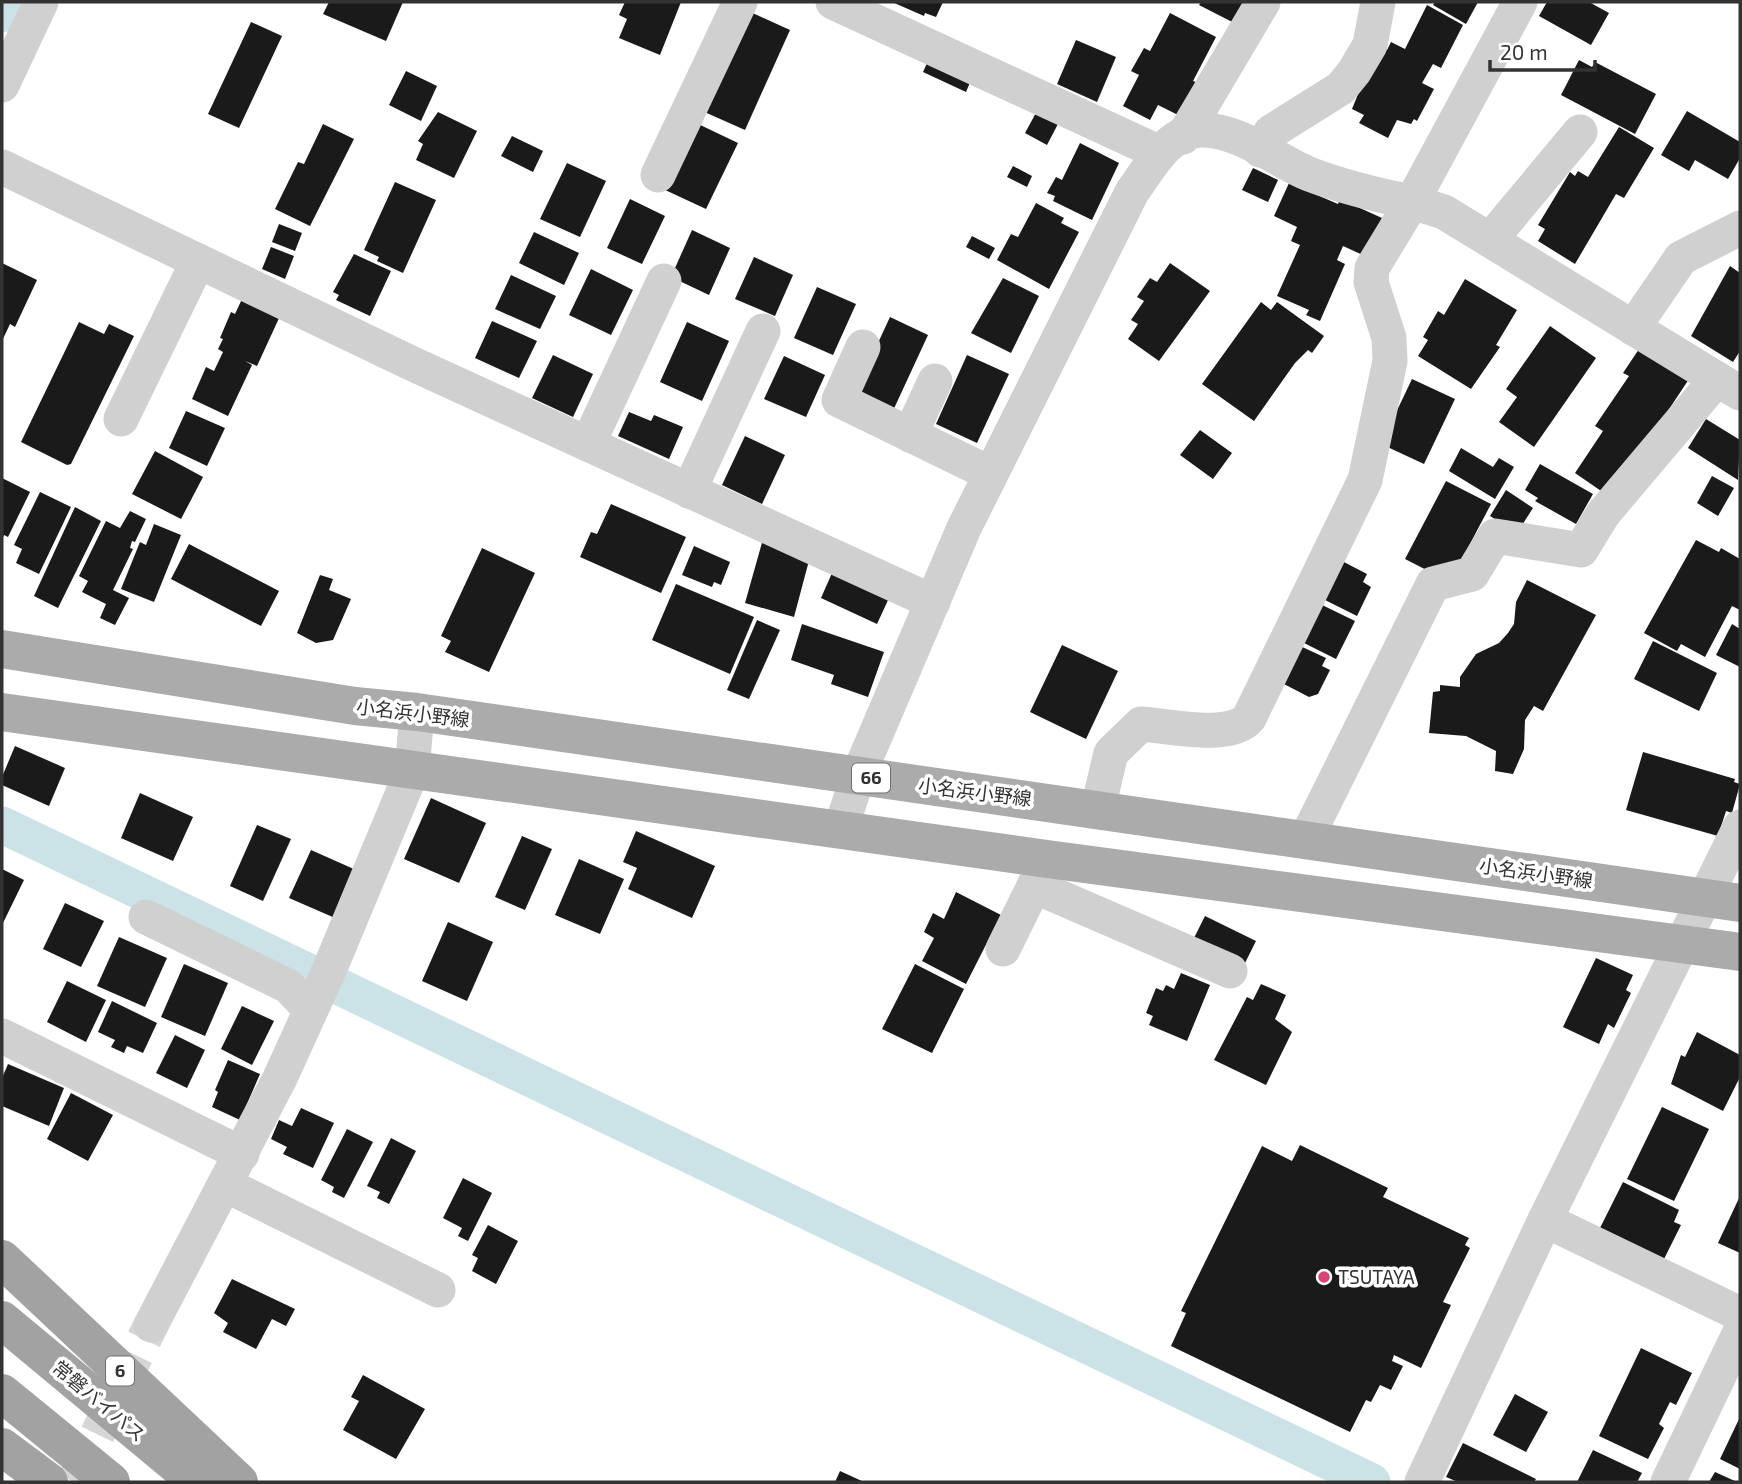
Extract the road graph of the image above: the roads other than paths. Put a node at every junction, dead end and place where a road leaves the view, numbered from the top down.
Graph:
1 (41, 2) edge
2 (740, 2) edge
3 (833, 2) edge
4 (1263, 2) edge
5 (1378, 2) edge
6 (1520, 2) edge
7 (2, 85) edge
8 (1580, 132) dead end
9 (1172, 145) junction
10 (1260, 150) junction
11 (2, 167) edge
12 (658, 175) dead end
13 (1412, 202) junction
14 (1740, 228) edge
15 (1490, 240) junction
16 (198, 261) junction
17 (664, 281) dead end
18 (1633, 328) junction
19 (763, 331) dead end
20 (863, 347) dead end
21 (935, 381) dead end
22 (1729, 386) edge
23 (121, 419) dead end
24 (910, 435) junction
25 (588, 444) junction
26 (991, 474) junction
27 (689, 491) junction
28 (933, 602) junction
29 (2, 649) edge
30 (2, 712) edge
31 (417, 712) junction
32 (412, 771) junction
33 (858, 776) junction
34 (1098, 808) junction
35 (1740, 827) edge
36 (841, 828) junction
37 (1306, 839) junction
38 (1041, 872) junction
39 (1723, 901) edge
40 (146, 917) dead end
41 (1683, 943) junction
42 (1003, 949) dead end
43 (1740, 952) edge
44 (1230, 971) dead end
45 (320, 989) junction
46 (2, 1036) edge
47 (242, 1154) junction
48 (226, 1185) junction
49 (1545, 1220) junction
50 (2, 1259) edge
51 (438, 1290) dead end
52 (1740, 1314) edge
53 (2, 1320) edge
54 (152, 1325) tunnel mouth
55 (1740, 1332) edge
56 (2, 1393) edge
57 (2, 1447) edge
58 (49, 1482) edge
59 (111, 1482) edge
60 (197, 1482) edge
61 (239, 1482) edge
62 (1422, 1482) edge
63 (1668, 1482) edge

1 - 7 street
2 - 12 street
3 - 9 street
4 - 9 street
5 - 10 street
6 - 13 street
8 - 15 street
9 - 10 street
9 - 26 street
10 - 13 street
11 - 16 street
13 - 15 street
13 - 34 street
14 - 18 street
15 - 18 street
16 - 23 street
16 - 25 street
17 - 25 street
18 - 22 street
19 - 27 street
20 - 24 street
21 - 24 street
22 - 37 street
24 - 26 street
25 - 27 street
26 - 28 street
27 - 28 street
28 - 33 street
29 - 31 main road, 小名浜小野線 / 66
30 - 32 main road
31 - 32 street
31 - 33 main road, 小名浜小野線 / 66
32 - 36 main road
32 - 45 street
33 - 34 main road, 小名浜小野線 / 66
33 - 36 street
34 - 37 main road, 小名浜小野線 / 66
35 - 39 street
36 - 38 main road
37 - 39 main road, 小名浜小野線 / 66
38 - 41 main road
38 - 42 street
38 - 44 street
39 - 41 street
40 - 45 street
41 - 43 main road
41 - 49 street
45 - 47 street
46 - 47 street
47 - 48 street
48 - 51 street
48 - 54 street
49 - 52 street
49 - 62 street
50 - 61 highway, 6
53 - 60 highway, 常磐バイパス / 6
55 - 63 street
56 - 59 highway
57 - 58 highway

